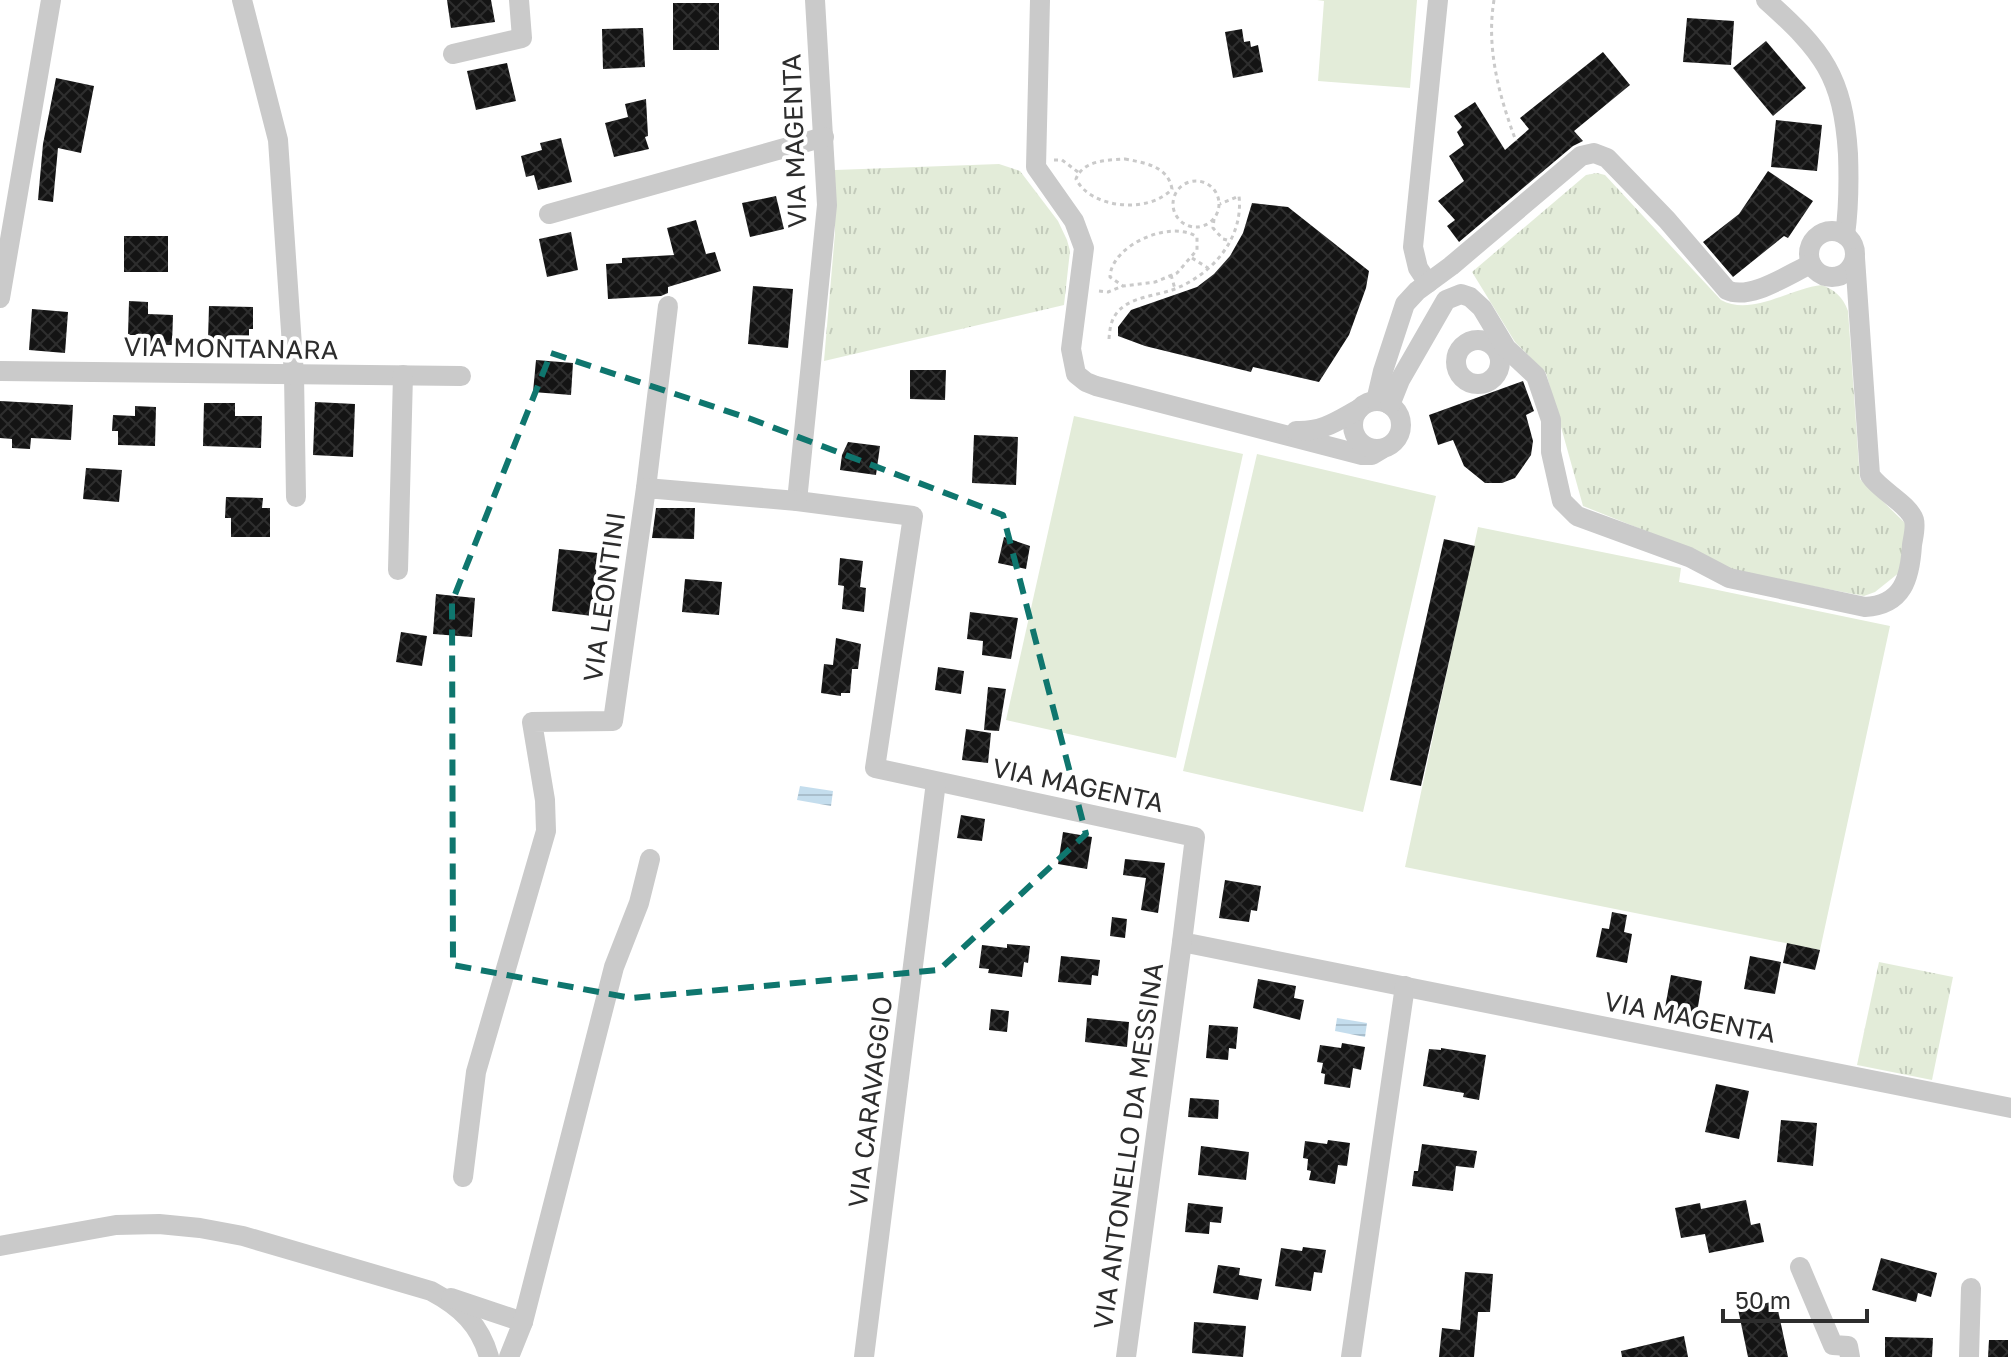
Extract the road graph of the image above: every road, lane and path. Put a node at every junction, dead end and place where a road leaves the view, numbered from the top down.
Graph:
1 (51, 0) edge
2 (242, 0) edge
3 (519, 0) edge
4 (815, 0) edge
5 (1040, 0) edge
6 (1438, 0) edge
7 (1494, 0) edge
8 (1766, 0) edge
9 (453, 54) dead end
10 (824, 137) junction
11 (1516, 141) dead end
12 (1173, 191) junction
13 (1220, 204) junction
14 (549, 214) dead end
15 (1214, 219) junction
16 (1192, 227) junction
17 (1190, 233) junction
18 (1845, 235) junction
19 (1231, 241) junction
20 (1192, 258) junction
21 (1855, 258) junction
22 (1811, 264) junction
23 (1208, 268) junction
24 (1171, 275) junction
25 (1828, 277) junction
26 (1428, 283) junction
27 (1123, 286) junction
28 (1080, 288) junction
29 (1175, 289) junction
30 (0, 298) edge
31 (668, 306) dead end
32 (1860, 318) junction
33 (1109, 339) dead end
34 (0, 371) edge
35 (294, 375) junction
36 (403, 375) junction
37 (461, 376) dead end
38 (1375, 405) junction
39 (1268, 429) junction
40 (1382, 449) junction
41 (646, 488) junction
42 (296, 497) dead end
43 (797, 501) junction
44 (398, 570) dead end
45 (936, 782) junction
46 (650, 859) dead end
47 (1182, 942) junction
48 (1405, 986) junction
49 (2011, 1108) edge
50 (463, 1177) dead end
51 (0, 1246) edge
52 (1800, 1267) dead end
53 (1971, 1288) dead end
54 (431, 1291) junction
55 (523, 1322) junction
56 (489, 1357) edge
57 (509, 1357) edge
58 (864, 1357) edge
59 (1126, 1357) edge
60 (1351, 1357) edge
61 (1850, 1357) edge
62 (1969, 1357) edge

1 - 30 street
2 - 35 street
3 - 9 street
4 - 10 street, VIA MAGENTA
5 - 28 street
6 - 26 street
7 - 11 path
8 - 18 street
10 - 14 street
10 - 43 street, VIA MAGENTA
12 - 12 path
12 - 13 path
12 - 16 path
13 - 15 path
13 - 19 path
15 - 16 path
15 - 19 path
16 - 17 path
17 - 20 path
17 - 27 path
18 - 21 street
18 - 22 street
19 - 23 path
20 - 23 path
20 - 24 path
21 - 25 street
21 - 32 street
22 - 25 street
22 - 26 street
23 - 29 path
24 - 27 path
24 - 29 path
25 - 32 street
26 - 38 street
27 - 28 path
28 - 39 street
29 - 33 path
31 - 41 street
32 - 38 street
34 - 35 street, VIA MONTANARA
35 - 36 street, VIA MONTANARA
35 - 42 street
36 - 37 street, VIA MONTANARA
36 - 44 street
38 - 39 street
38 - 40 street
38 - 40 street
39 - 40 street
41 - 43 street, VIA LEONTINI
41 - 50 street, VIA LEONTINI
43 - 45 street, VIA MAGENTA
45 - 47 street, VIA MAGENTA
45 - 58 street, VIA CARAVAGGIO
46 - 55 street
47 - 48 street, VIA MAGENTA
47 - 59 street, VIA ANTONELLO DA MESSINA
48 - 49 street, VIA MAGENTA
48 - 60 street
51 - 54 street
52 - 61 street
53 - 62 street
54 - 55 street
54 - 56 street
55 - 57 street

